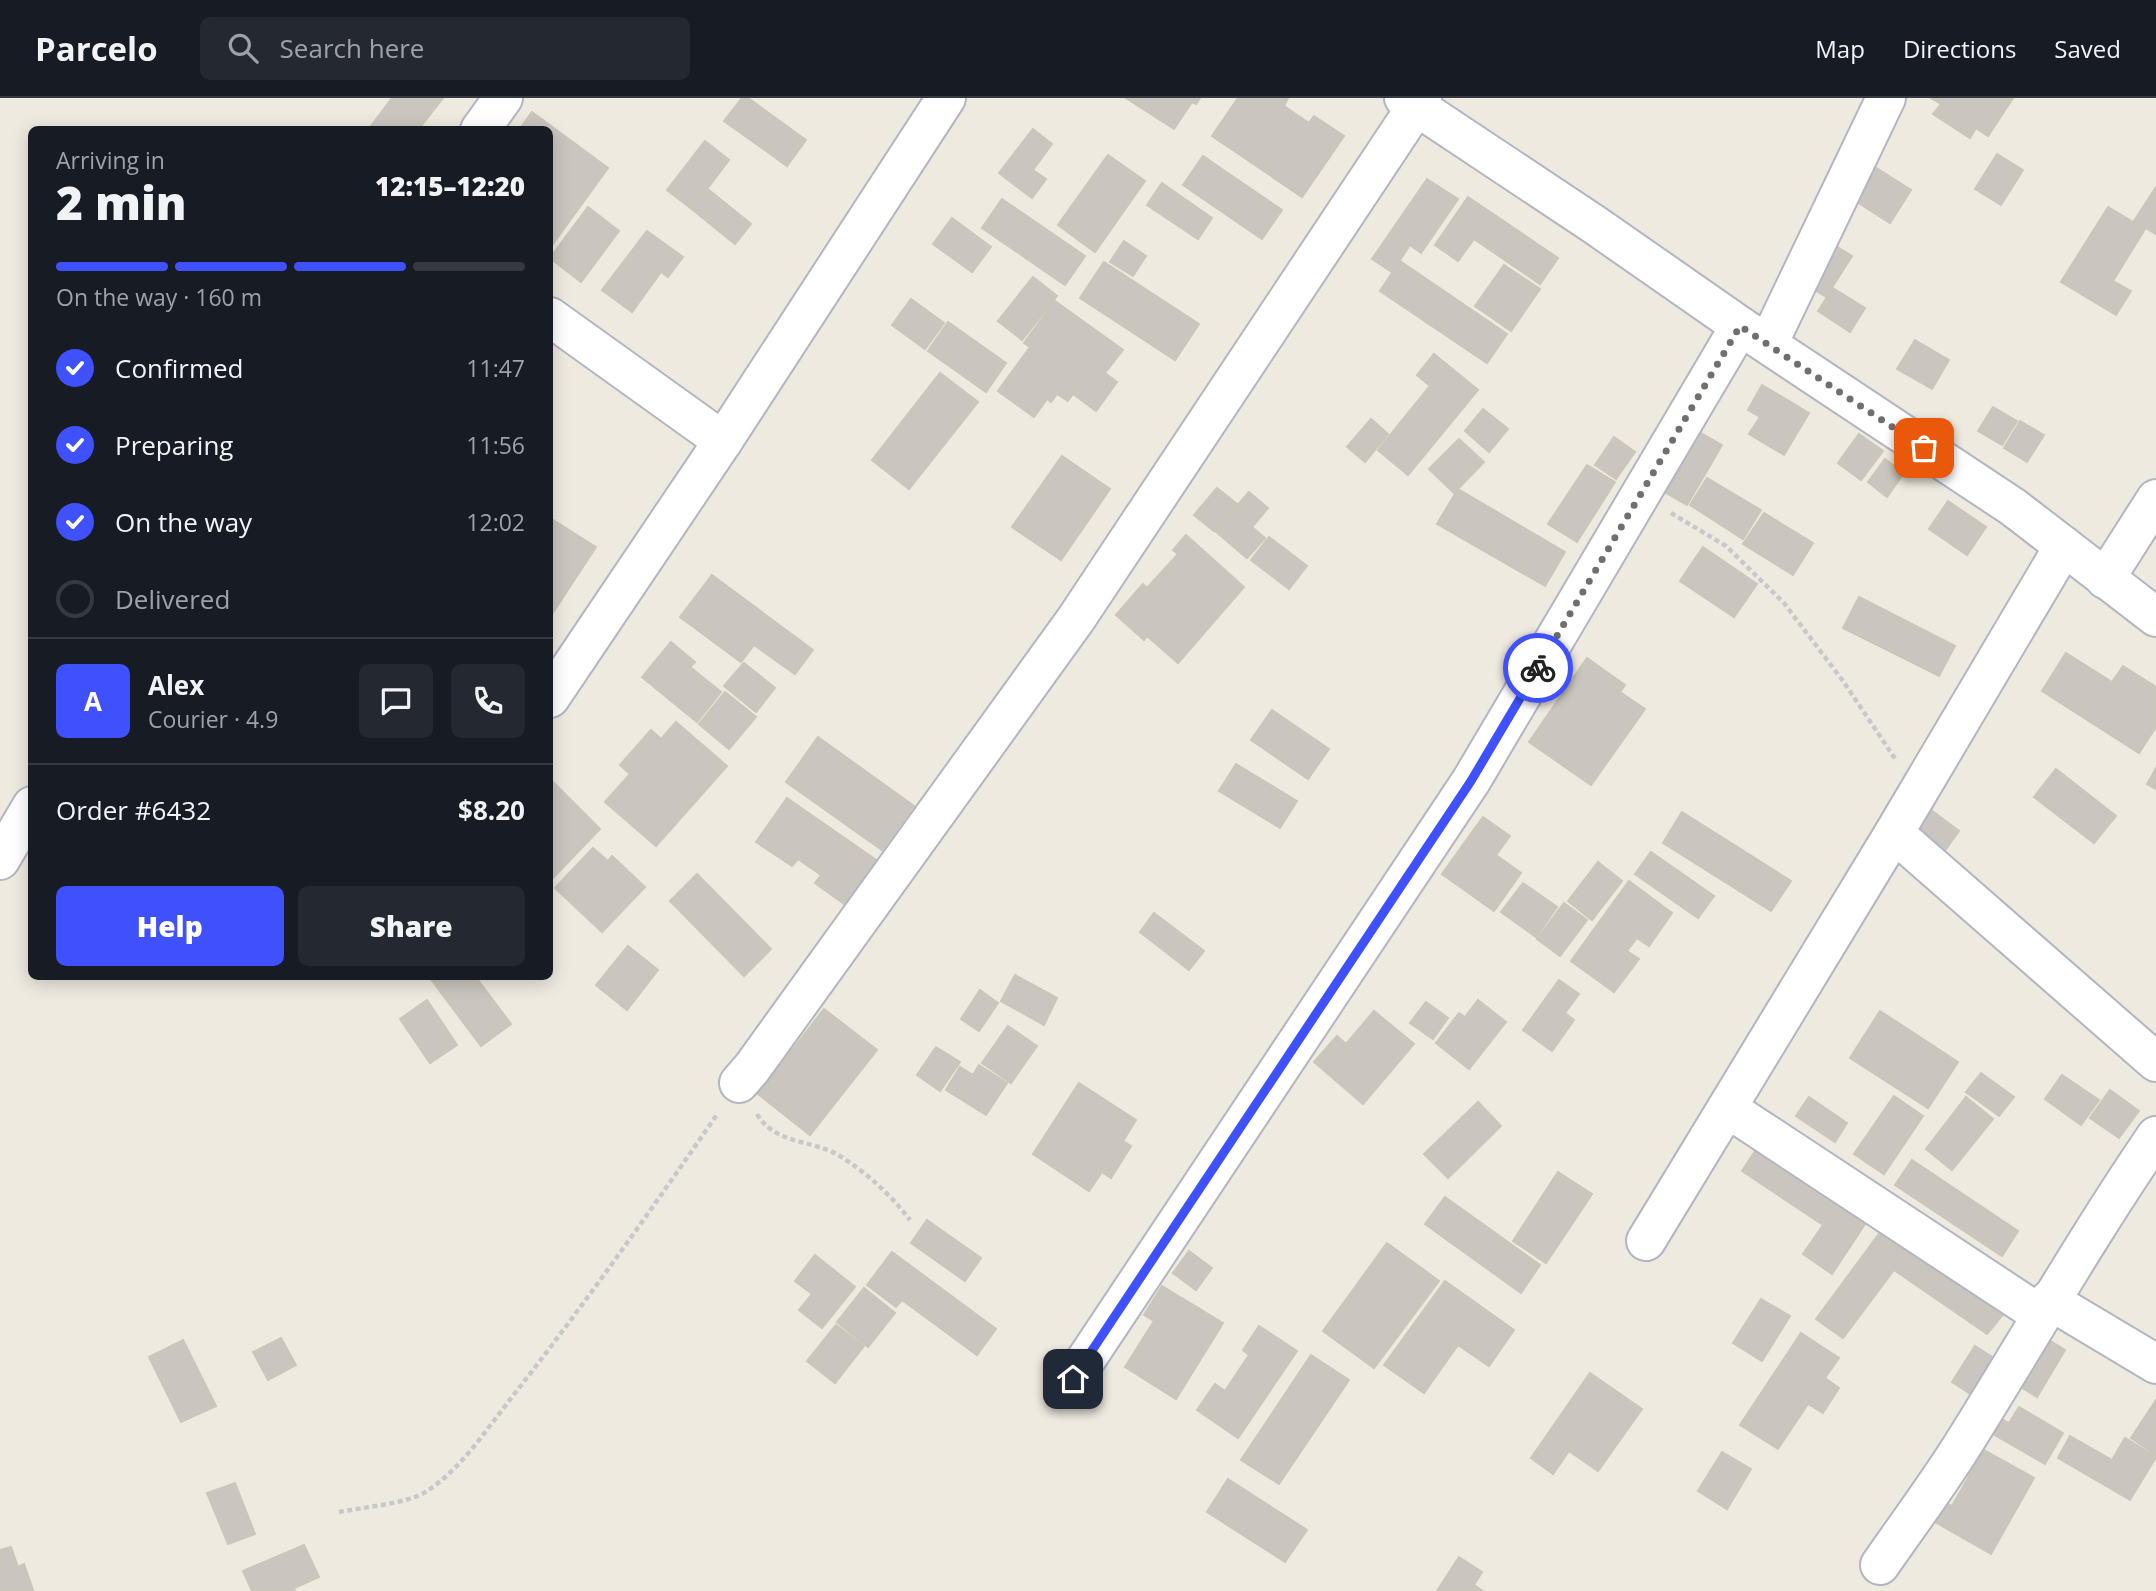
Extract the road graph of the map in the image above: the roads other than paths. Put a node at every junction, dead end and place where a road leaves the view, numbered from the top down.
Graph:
1 (503, 98) edge
2 (946, 98) edge
3 (1886, 98) edge
4 (1414, 101) edge
5 (483, 126) edge
6 (553, 319) edge
7 (1754, 335) junction
8 (723, 441) junction
9 (2156, 499) edge
10 (2064, 546) junction
11 (2105, 579) junction
12 (2156, 617) edge
13 (553, 694) edge
14 (28, 813) edge
15 (1894, 833) junction
16 (0, 860) edge
17 (2156, 1062) edge
18 (739, 1083) road end
19 (1727, 1108) junction
20 (2156, 1136) edge
21 (1646, 1241) dead end
22 (2045, 1308) junction
23 (2156, 1364) edge
24 (1073, 1379) dead end
25 (1880, 1566) dead end

1 - 5 street
2 - 8 street
3 - 7 street
4 - 7 street
4 - 18 street
6 - 8 street
7 - 10 street
7 - 24 street
8 - 13 street
9 - 11 street
10 - 11 street
10 - 15 street
11 - 12 street
14 - 16 street
15 - 17 street
15 - 19 street
19 - 21 street
19 - 22 street
20 - 22 street
22 - 23 street
22 - 25 street

